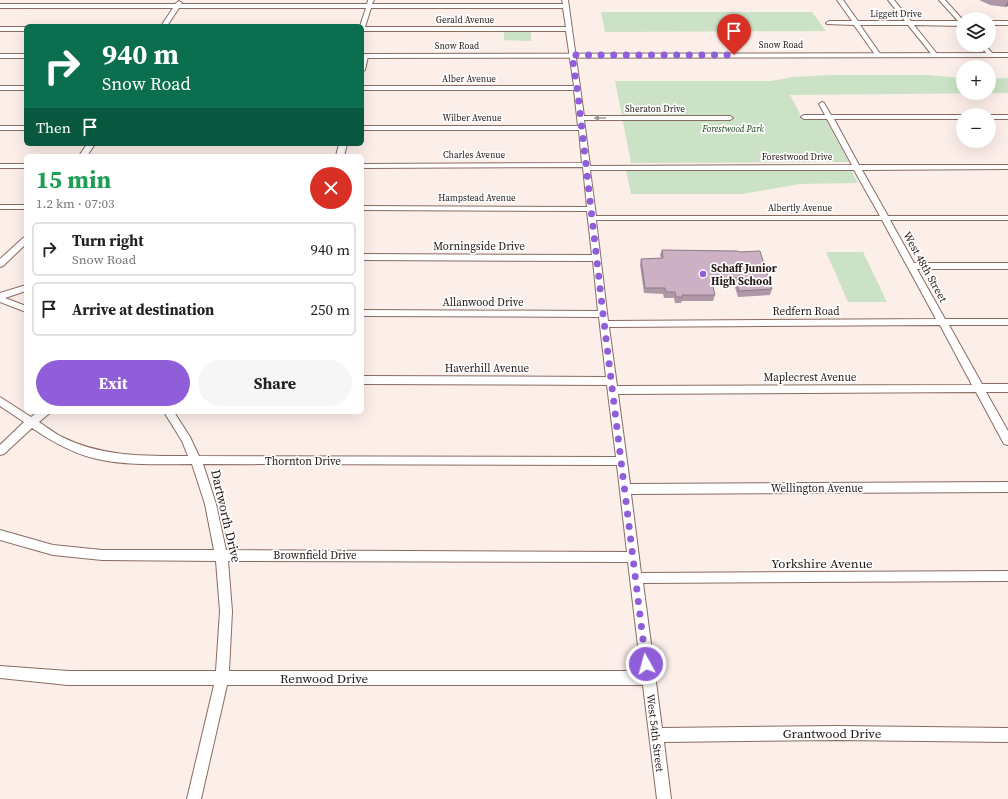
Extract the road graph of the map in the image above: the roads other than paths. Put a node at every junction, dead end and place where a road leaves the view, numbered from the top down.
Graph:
1 (181, 0) edge
2 (371, 0) edge
3 (840, 0) edge
4 (891, 0) edge
5 (942, 0) edge
6 (565, 3) edge
7 (0, 6) edge
8 (177, 6) junction
9 (369, 6) junction
10 (956, 15) edge
11 (828, 23) dead end
12 (856, 23) junction
13 (909, 23) junction
14 (956, 23) edge
15 (996, 23) edge
16 (1008, 23) edge
17 (165, 24) edge
18 (364, 24) edge
19 (0, 29) edge
20 (24, 29) edge
21 (364, 29) edge
22 (568, 29) junction
23 (988, 52) edge
24 (572, 55) junction
25 (878, 55) junction
26 (935, 55) junction
27 (991, 55) junction
28 (1008, 55) edge
29 (0, 56) edge
30 (24, 56) edge
31 (364, 56) edge
32 (0, 88) edge
33 (24, 88) edge
34 (364, 88) edge
35 (577, 88) junction
36 (822, 104) dead end
37 (804, 117) dead end
38 (956, 117) edge
39 (996, 117) edge
40 (1008, 117) edge
41 (580, 118) junction
42 (730, 118) dead end
43 (830, 118) junction
44 (0, 128) edge
45 (24, 128) edge
46 (364, 128) edge
47 (581, 128) junction
48 (0, 166) edge
49 (24, 166) edge
50 (364, 166) edge
51 (587, 167) junction
52 (857, 167) junction
53 (1008, 167) edge
54 (0, 207) edge
55 (24, 207) edge
56 (364, 208) edge
57 (591, 209) junction
58 (592, 218) junction
59 (885, 218) junction
60 (1008, 218) edge
61 (24, 242) edge
62 (364, 257) edge
63 (596, 258) junction
64 (0, 264) edge
65 (911, 266) junction
66 (1008, 266) edge
67 (24, 289) edge
68 (0, 298) edge
69 (24, 308) edge
70 (364, 314) edge
71 (604, 319) junction
72 (944, 322) junction
73 (1008, 322) edge
74 (364, 380) edge
75 (612, 385) junction
76 (979, 388) junction
77 (1008, 388) edge
78 (0, 401) edge
79 (43, 414) edge
80 (170, 414) edge
81 (30, 423) junction
82 (1008, 440) edge
83 (0, 451) edge
84 (198, 461) junction
85 (621, 461) junction
86 (1008, 487) edge
87 (625, 489) junction
88 (0, 535) edge
89 (222, 555) junction
90 (633, 557) junction
91 (1008, 576) edge
92 (636, 578) junction
93 (0, 672) edge
94 (222, 678) junction
95 (648, 678) junction
96 (656, 735) junction
97 (1008, 735) edge
98 (194, 799) edge
99 (664, 799) edge

1 - 8 street
2 - 9 street
3 - 12 street
4 - 13 street
5 - 10 street
6 - 9 street
6 - 22 street, West 54th Street
7 - 8 street
8 - 9 street
8 - 17 street
9 - 18 street
11 - 12 street, Liggett Drive
12 - 13 street, Liggett Drive
12 - 25 street
13 - 14 street, Liggett Drive
13 - 26 street
15 - 16 street
19 - 20 street
21 - 22 street, Gerald Avenue
22 - 24 street, West 54th Street
23 - 27 street
24 - 25 main road, Snow Road
24 - 31 main road, Snow Road
24 - 35 street, West 54th Street
25 - 26 main road, Snow Road
26 - 27 main road, Snow Road
27 - 28 main road, Snow Road
29 - 30 main road
32 - 33 street
34 - 35 street, Alber Avenue
35 - 41 street, West 54th Street
36 - 43 street, West 48th Street
37 - 43 street
38 - 43 street
39 - 40 street
42 -> 41 street, Sheraton Drive
41 - 47 street, West 54th Street
43 - 52 street, West 48th Street
44 - 45 street
46 - 47 street, Wilber Avenue
47 - 51 street, West 54th Street
48 - 49 street
50 - 51 street, Charles Avenue
51 - 52 street, Forestwood Drive
51 - 57 street, West 54th Street
52 - 53 street, Forestwood Drive
52 - 59 street, West 48th Street
54 - 55 street
56 - 57 street, Hampstead Avenue
57 - 58 street, West 54th Street
58 - 59 street, Albertly Avenue
58 - 63 street, West 54th Street
59 - 60 street, Albertly Avenue
59 - 65 street, West 48th Street
61 - 64 street
62 - 63 street, Morningside Drive
63 - 71 street, West 54th Street
65 - 66 street
65 - 72 street, West 48th Street
67 - 68 street
68 - 69 street
70 - 71 street, Allanwood Drive
71 - 72 street, Redfern Road
71 - 75 street, West 54th Street
72 - 73 street, Redfern Road
72 - 76 street, West 48th Street
74 - 75 street, Haverhill Avenue
75 - 76 street, Maplecrest Avenue
75 - 85 street, West 54th Street
76 - 77 street, Maplecrest Avenue
76 - 82 street, West 48th Street
78 - 81 street, Thornton Drive
79 - 81 street
80 - 84 street, Dartworth Drive
81 - 83 street
81 - 84 street, Thornton Drive
84 - 85 street, Thornton Drive
84 - 89 street, Dartworth Drive
85 - 87 street, West 54th Street
86 - 87 street, Wellington Avenue
87 - 90 street, West 54th Street
88 - 89 street, Brownfield Drive
89 - 90 street, Brownfield Drive
89 - 94 street, Dartworth Drive
90 - 92 street, West 54th Street
91 - 92 street, Yorkshire Avenue
92 - 95 street, West 54th Street
93 - 94 street, Renwood Drive
94 - 95 street, Renwood Drive
94 - 98 street, Dartworth Drive
95 - 96 street, West 54th Street
96 - 97 street, Grantwood Drive
96 - 99 street, West 54th Street

